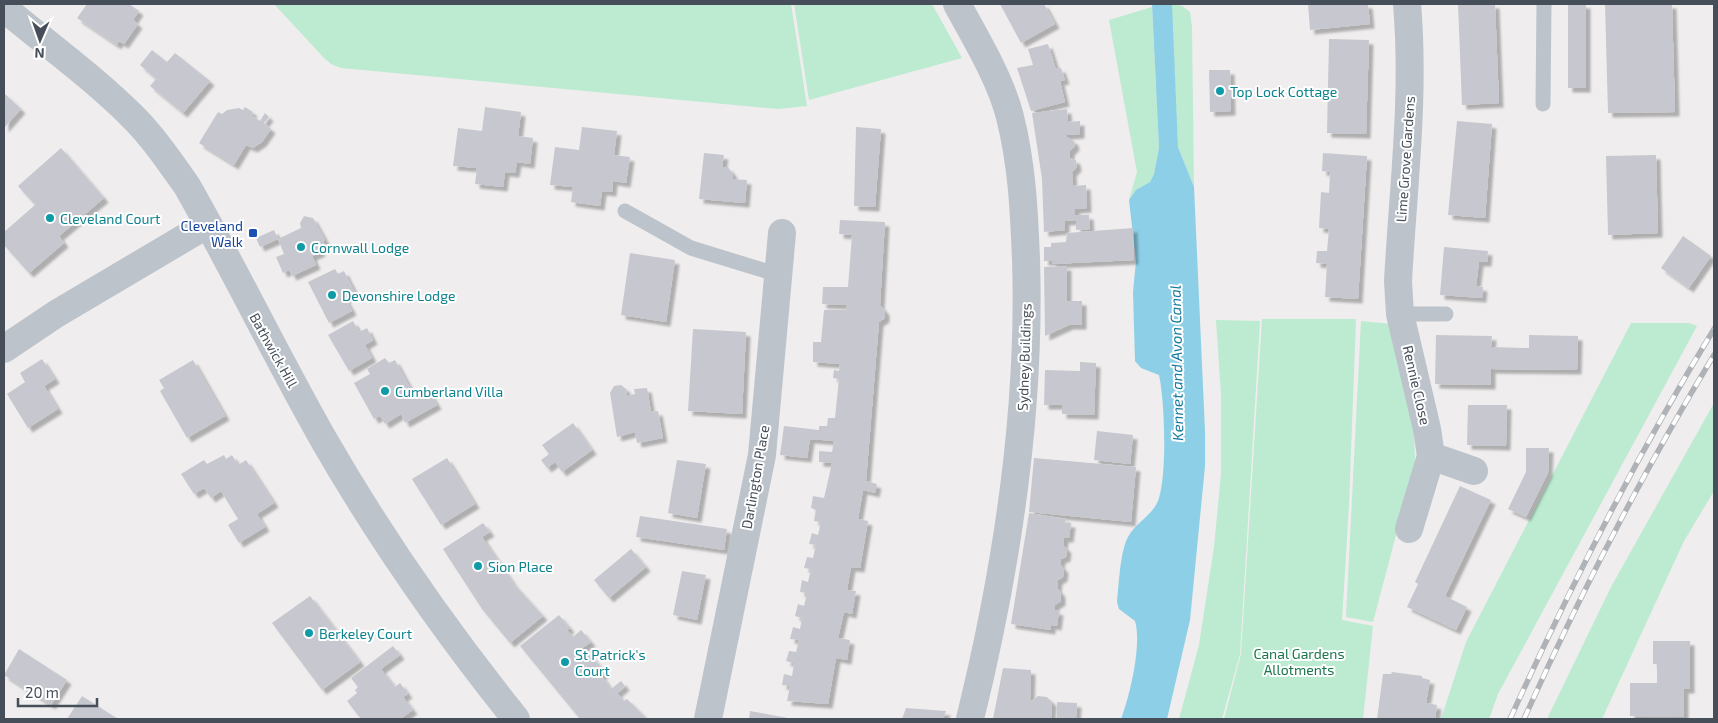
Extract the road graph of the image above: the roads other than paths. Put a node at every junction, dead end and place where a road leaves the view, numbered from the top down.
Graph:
1 (957, 4) edge
2 (1407, 4) edge
3 (1544, 4) edge
4 (4, 8) edge
5 (1543, 104) dead end
6 (626, 211) dead end
7 (208, 224) junction
8 (782, 233) dead end
9 (778, 275) junction
10 (1400, 314) junction
11 (1446, 314) dead end
12 (4, 349) edge
13 (1431, 456) junction
14 (1474, 471) dead end
15 (1409, 529) dead end
16 (516, 719) edge
17 (708, 719) edge
18 (970, 719) edge

1 - 18 street, Sydney Buildings
2 - 10 street, Lime Grove Gardens
3 - 5 lane
4 - 7 street, Bathwick Hill
6 - 9 lane
7 - 12 street
7 - 16 street, Bathwick Hill
8 - 9 street, Darlington Place
9 - 17 street, Darlington Place
10 - 11 lane
10 - 13 street, Rennie Close
13 - 14 street
13 - 15 street, Rennie Close

